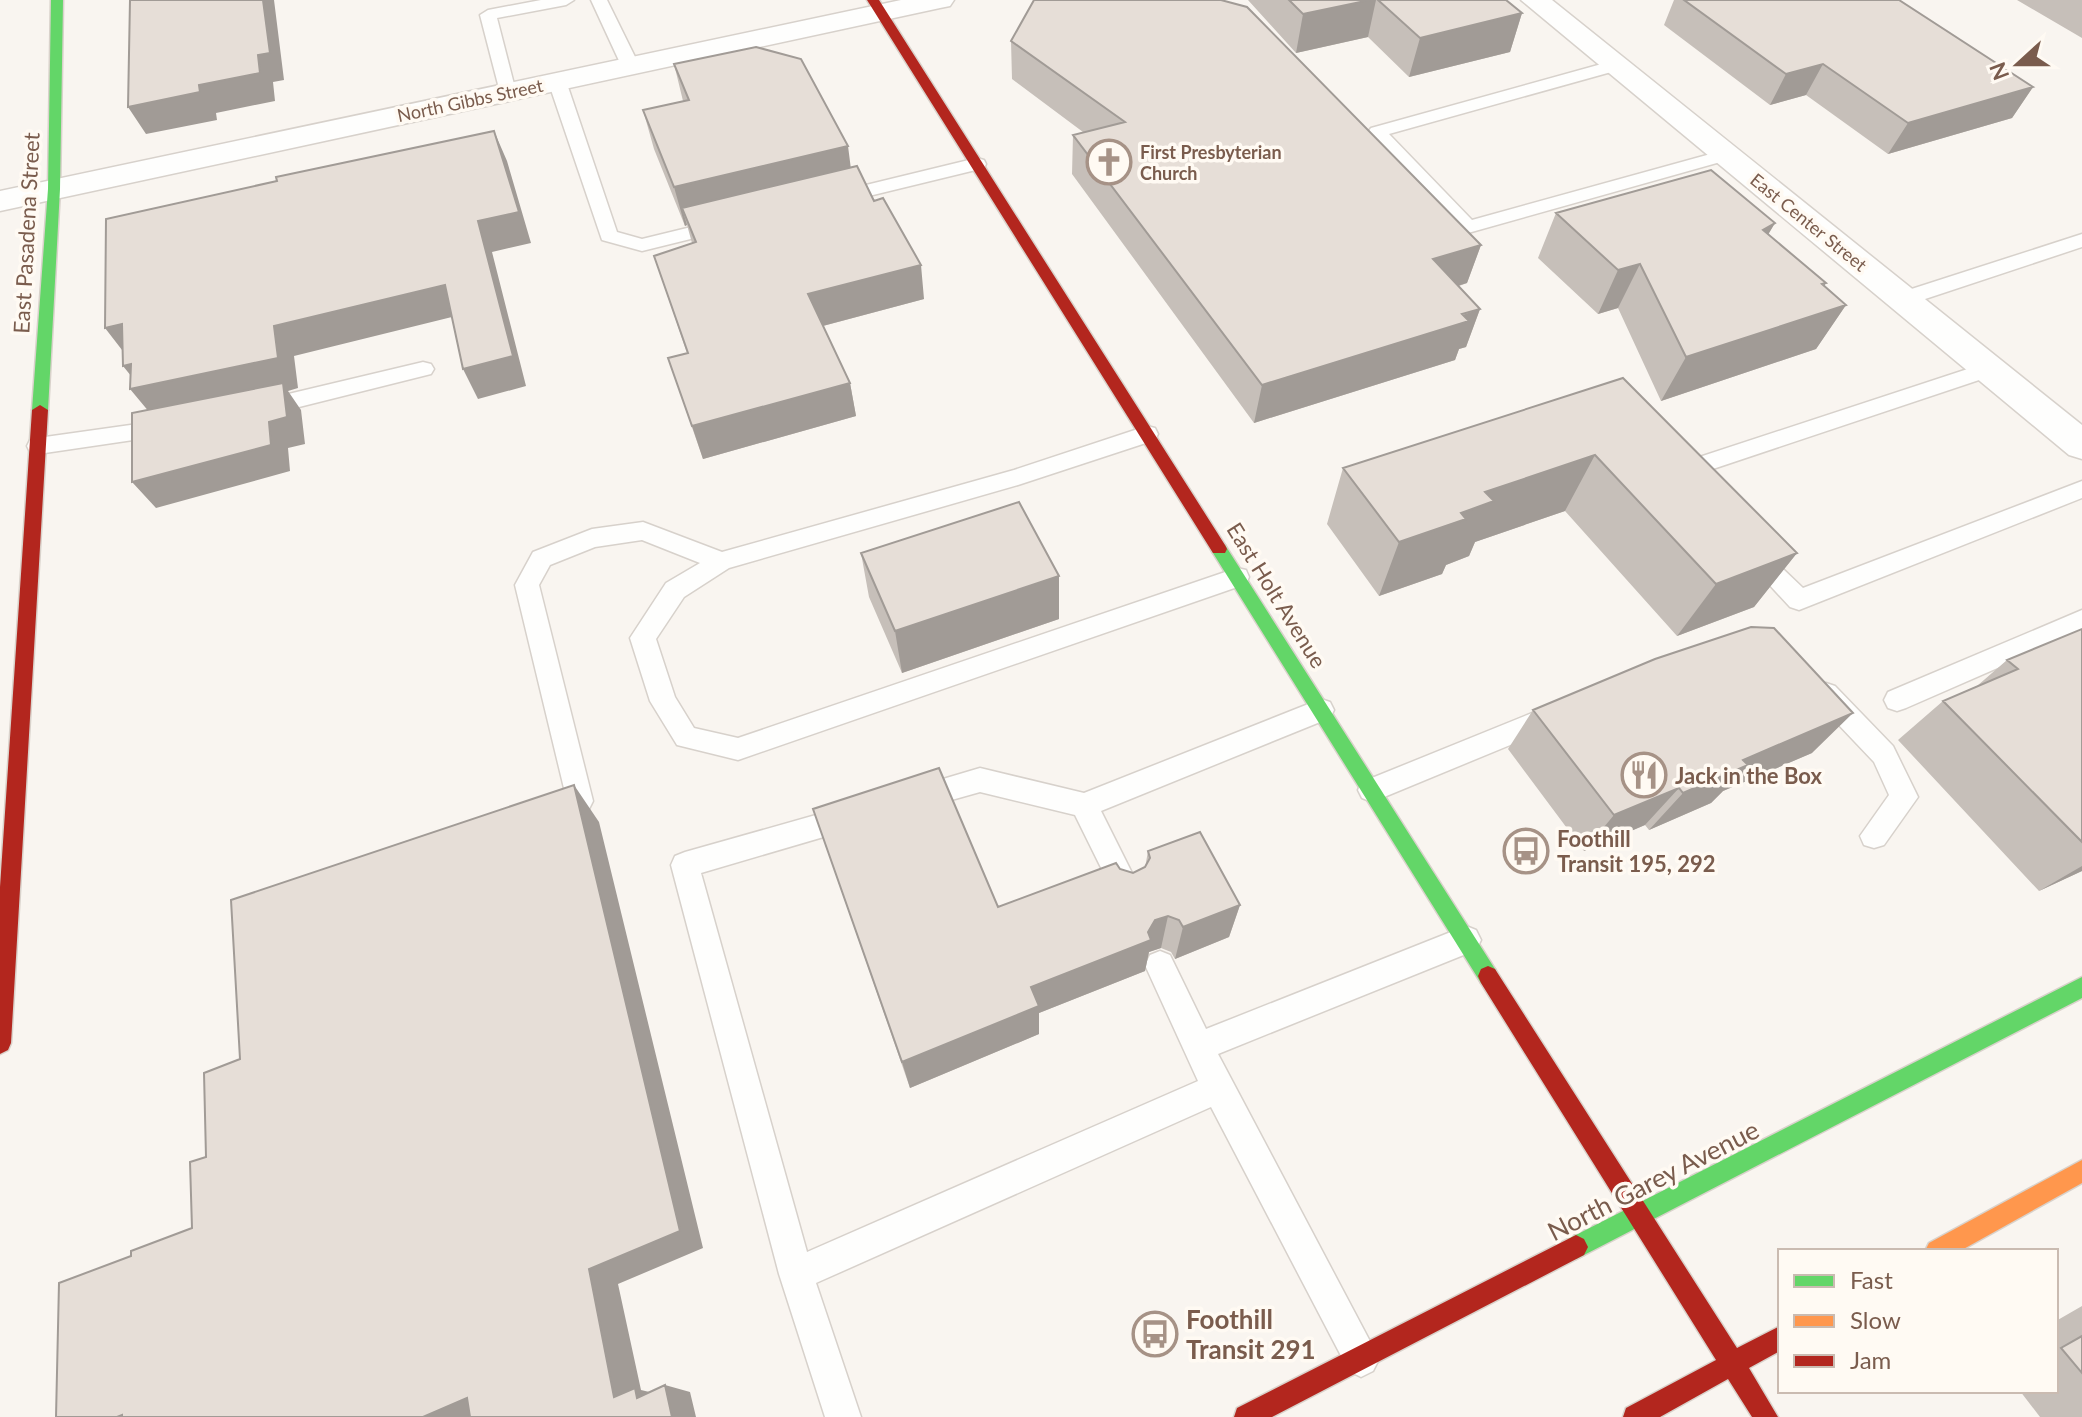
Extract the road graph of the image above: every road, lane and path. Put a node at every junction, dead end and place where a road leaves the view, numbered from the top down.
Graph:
1 (57, 0) edge
2 (566, 0) edge
3 (599, 0) edge
4 (940, 0) edge
5 (1535, 0) edge
6 (877, 6) edge
7 (630, 65) junction
8 (1616, 65) junction
9 (557, 81) junction
10 (507, 92) junction
11 (1725, 155) junction
12 (977, 164) junction
13 (54, 189) junction
14 (0, 201) edge
15 (824, 201) edge
16 (748, 219) edge
17 (2082, 240) edge
18 (1903, 299) junction
19 (423, 369) dead end
20 (1989, 369) junction
21 (235, 414) edge
22 (192, 423) edge
23 (1147, 434) junction
24 (2082, 445) edge
25 (38, 446) junction
26 (2082, 489) edge
27 (1695, 495) edge
28 (1737, 538) edge
29 (721, 561) junction
30 (1237, 577) junction
31 (2082, 620) edge
32 (1808, 676) edge
33 (1897, 700) dead end
34 (1573, 707) edge
35 (1321, 710) junction
36 (1372, 790) junction
37 (579, 801) edge
38 (1084, 805) junction
39 (1874, 836) dead end
40 (7, 851) edge
41 (1127, 891) edge
42 (1466, 940) junction
43 (1160, 965) edge
44 (2082, 987) edge
45 (2, 997) edge
46 (0, 1043) edge
47 (1199, 1047) junction
48 (1218, 1088) junction
49 (2082, 1171) edge
50 (1638, 1217) junction
51 (1941, 1249) edge
52 (796, 1274) junction
53 (1778, 1339) edge
54 (1361, 1359) junction
55 (1733, 1365) junction
56 (843, 1417) edge
57 (1246, 1417) edge
58 (1635, 1417) edge
59 (1766, 1417) edge

1 - 13 main road, East Pasadena Street
2 - 10 lane
3 - 7 lane
4 - 6 street, North Gibbs Street
5 - 8 street, East Center Street
6 - 7 street, North Gibbs Street
6 - 12 main road, East Holt Avenue
7 - 9 street, North Gibbs Street
8 - 11 street, East Center Street
8 - 11 lane
9 - 10 street, North Gibbs Street
9 - 16 lane
10 - 13 street, North Gibbs Street
11 - 18 street, East Center Street
12 - 15 lane
12 - 23 main road, East Holt Avenue
13 - 14 street, North Gibbs Street
13 - 25 main road, East Pasadena Street
17 - 18 lane
18 - 20 street, East Center Street
19 - 21 lane
20 - 24 street, East Center Street
20 - 27 lane
22 - 25 lane
23 - 29 lane
23 - 30 main road, East Holt Avenue
25 - 40 main road, East Pasadena Street
26 - 28 lane
29 - 30 lane
29 - 37 lane
30 - 35 main road, East Holt Avenue
31 - 33 lane
32 - 39 lane
34 - 36 lane
35 - 36 main road, East Holt Avenue
35 - 38 lane
36 - 42 main road, East Holt Avenue
38 - 41 lane
38 - 52 lane
40 - 45 main road, East Pasadena Street
42 - 47 lane
42 - 50 main road, East Holt Avenue
43 - 47 lane
44 - 50 main road, North Garey Avenue
45 - 46 main road, East Pasadena Street
47 - 48 lane
48 - 52 lane
48 - 54 lane
49 - 51 main road
50 - 54 main road, North Garey Avenue
50 - 55 main road, East Holt Avenue
52 - 56 lane
53 - 55 main road
54 - 57 main road, North Garey Avenue
55 - 58 main road
55 - 59 main road, East Holt Avenue

